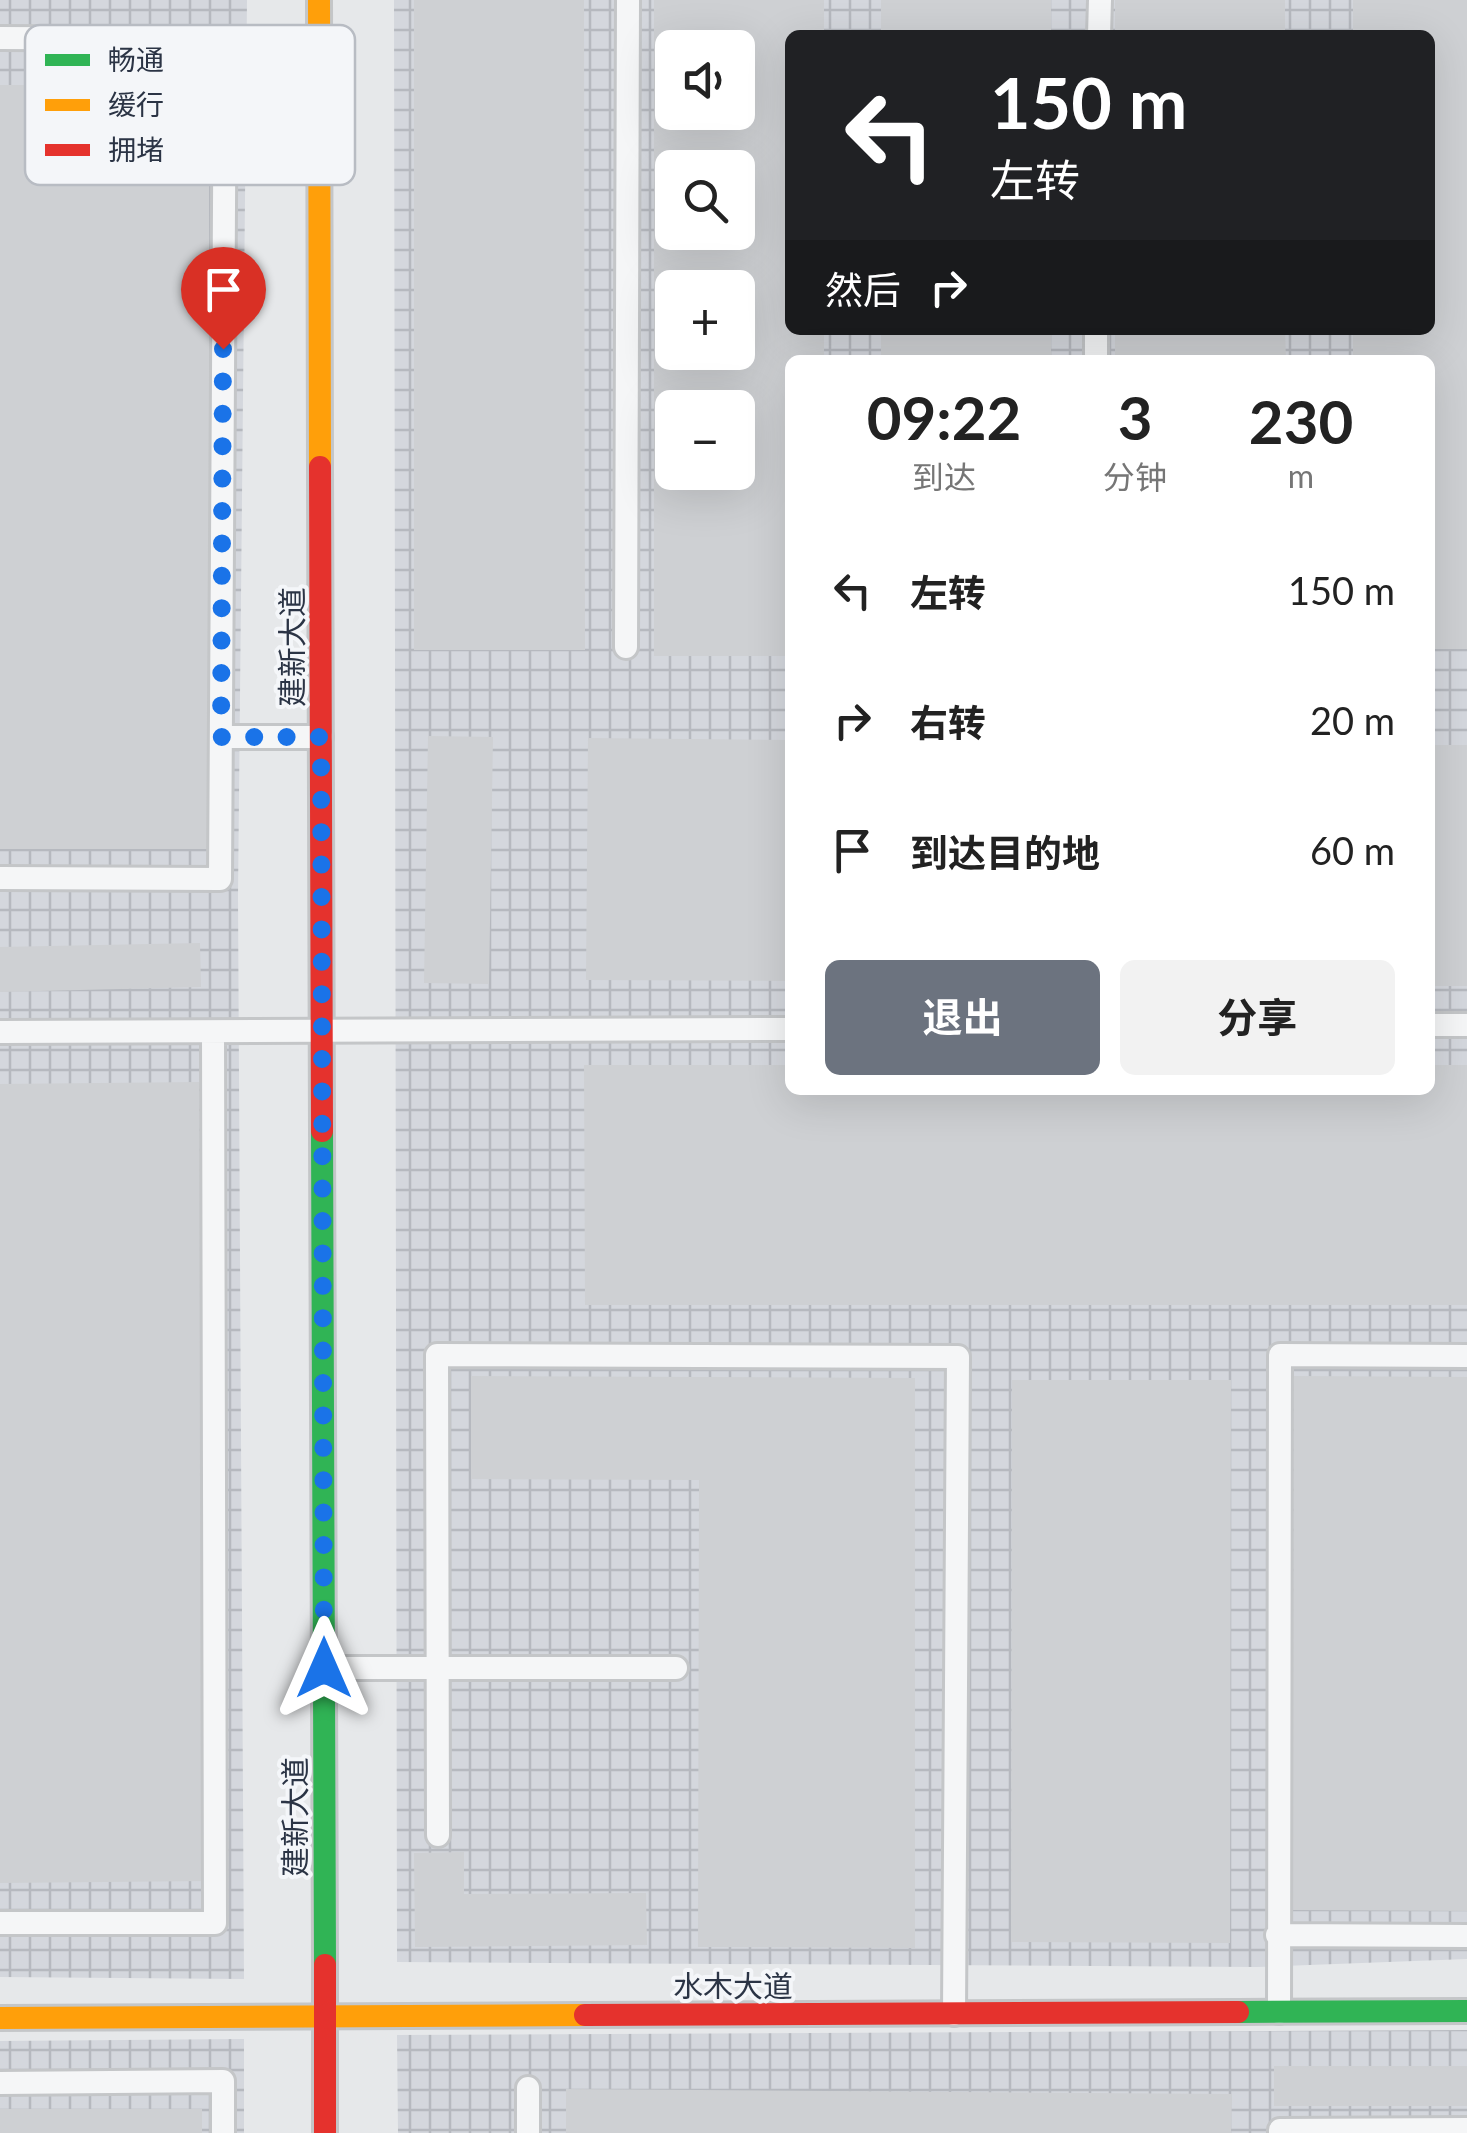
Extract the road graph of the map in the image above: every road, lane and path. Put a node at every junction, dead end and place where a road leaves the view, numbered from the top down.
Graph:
1 (319, 0) edge
2 (628, 0) edge
3 (1100, 0) edge
4 (319, 25) edge
5 (1100, 30) edge
6 (0, 38) edge
7 (25, 38) edge
8 (224, 185) edge
9 (320, 185) edge
10 (626, 647) dead end
11 (221, 737) junction
12 (321, 737) junction
13 (0, 878) edge
14 (1467, 1024) edge
15 (1435, 1025) edge
16 (785, 1030) edge
17 (0, 1032) edge
18 (212, 1032) junction
19 (322, 1032) junction
20 (1467, 1356) edge
21 (324, 1668) junction
22 (438, 1668) junction
23 (676, 1668) dead end
24 (438, 1835) dead end
25 (0, 1923) edge
26 (1277, 1936) junction
27 (1467, 1936) edge
28 (1467, 2011) edge
29 (1279, 2012) junction
30 (954, 2014) junction
31 (325, 2017) junction
32 (0, 2018) edge
33 (0, 2083) edge
34 (528, 2088) dead end
35 (1467, 2129) edge
36 (223, 2133) edge
37 (325, 2133) edge
38 (528, 2133) edge
39 (1280, 2133) edge

1 - 4 street, 建新大道
2 - 10 lane
3 - 5 lane
6 - 7 lane
8 - 11 lane
9 - 12 street, 建新大道
11 - 12 lane
11 - 13 lane
12 - 19 street, 建新大道
14 - 15 lane
16 - 19 lane
17 - 18 lane
18 - 19 lane
18 - 25 lane
19 - 21 street, 建新大道
20 - 26 lane
21 - 22 lane
21 - 31 street, 建新大道
22 - 23 lane
22 - 24 lane
22 - 30 lane
26 - 27 lane
26 - 29 lane
28 - 29 street, 水木大道
29 - 30 street, 水木大道
30 - 31 street, 水木大道
31 - 32 street, 水木大道
31 - 37 street, 建新大道
33 - 36 lane
34 - 38 lane
35 - 39 lane

